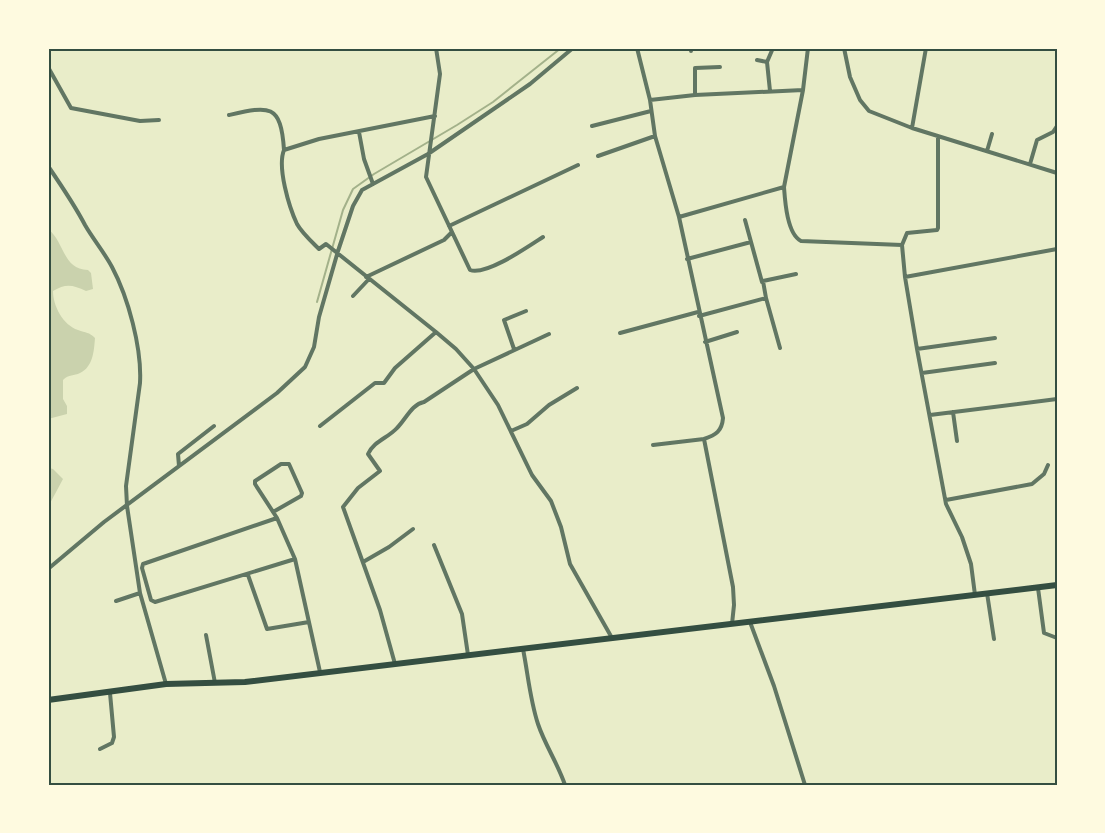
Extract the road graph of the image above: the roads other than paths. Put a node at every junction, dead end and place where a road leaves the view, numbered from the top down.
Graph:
1 (436, 48) edge
2 (573, 48) edge
3 (637, 48) edge
4 (773, 48) edge
5 (808, 48) edge
6 (844, 48) edge
7 (926, 48) edge
8 (757, 60) dead end
9 (767, 63) junction
10 (48, 67) edge
11 (720, 67) dead end
12 (803, 90) junction
13 (770, 91) junction
14 (695, 95) junction
15 (650, 100) junction
16 (651, 111) junction
17 (230, 115) dead end
18 (435, 116) junction
19 (159, 120) dead end
20 (592, 126) dead end
21 (913, 126) junction
22 (1057, 126) edge
23 (358, 132) junction
24 (992, 134) dead end
25 (655, 136) junction
26 (938, 136) junction
27 (987, 148) junction
28 (284, 150) junction
29 (428, 154) junction
30 (598, 156) dead end
31 (578, 165) dead end
32 (1030, 165) junction
33 (48, 166) edge
34 (1057, 173) edge
35 (372, 182) junction
36 (784, 187) junction
37 (678, 217) junction
38 (745, 220) dead end
39 (449, 226) junction
40 (452, 232) junction
41 (543, 237) dead end
42 (751, 242) junction
43 (902, 245) junction
44 (1057, 249) edge
45 (337, 251) junction
46 (687, 259) junction
47 (796, 274) dead end
48 (368, 278) junction
49 (905, 278) junction
50 (762, 282) junction
51 (353, 296) dead end
52 (765, 298) junction
53 (526, 311) dead end
54 (698, 314) junction
55 (436, 332) junction
56 (738, 332) dead end
57 (620, 333) dead end
58 (549, 334) dead end
59 (995, 338) dead end
60 (705, 342) junction
61 (780, 348) dead end
62 (917, 349) junction
63 (514, 350) junction
64 (995, 363) dead end
65 (474, 369) junction
66 (921, 373) junction
67 (577, 388) dead end
68 (1057, 399) edge
69 (953, 412) junction
70 (930, 415) junction
71 (214, 426) dead end
72 (320, 426) dead end
73 (511, 431) junction
74 (704, 439) junction
75 (957, 441) dead end
76 (190, 444) junction
77 (653, 445) dead end
78 (190, 458) junction
79 (1048, 465) dead end
80 (179, 466) junction
81 (945, 500) junction
82 (127, 506) junction
83 (273, 512) junction
84 (277, 518) junction
85 (413, 529) dead end
86 (434, 545) dead end
87 (295, 559) junction
88 (363, 562) junction
89 (48, 569) edge
90 (248, 575) junction
91 (1057, 585) edge
92 (1038, 587) junction
93 (140, 593) junction
94 (987, 593) junction
95 (975, 594) junction
96 (116, 601) dead end
97 (749, 621) junction
98 (309, 622) junction
99 (735, 623) junction
100 (206, 634) dead end
101 (612, 638) junction
102 (1057, 638) edge
103 (994, 639) dead end
104 (524, 649) junction
105 (468, 655) junction
106 (395, 664) junction
107 (320, 672) junction
108 (215, 683) junction
109 (166, 684) junction
110 (110, 693) junction
111 (48, 700) edge
112 (100, 749) dead end
113 (565, 785) edge
114 (804, 785) edge

1 - 18 street
2 - 29 street
3 - 15 street
4 - 9 street
5 - 12 street
6 - 21 street
7 - 21 street
8 - 9 street
9 - 13 street
10 - 19 street
11 - 14 street
12 - 13 street
12 - 36 street
13 - 14 street
14 - 15 street
15 - 16 street
16 - 20 street
16 - 25 street
17 - 28 street
18 - 23 street
18 - 29 street
21 - 26 street
22 - 32 street
23 - 28 street
23 - 35 street
24 - 27 street
25 - 30 street
25 - 37 street
26 - 27 street
26 - 43 street
27 - 32 street
28 - 45 street
29 - 35 street
29 - 39 street
31 - 39 street
32 - 34 street
33 - 82 street
35 - 45 street
36 - 37 street
36 - 43 street
37 - 46 street
38 - 42 street
39 - 40 street
40 - 41 street
40 - 48 street
42 - 46 street
42 - 50 street
43 - 49 street
44 - 49 street
45 - 48 street
45 - 78 street
46 - 54 street
47 - 50 street
48 - 51 street
48 - 55 street
49 - 62 street
50 - 52 street
52 - 54 street
52 - 61 street
53 - 63 street
54 - 57 street
54 - 60 street
55 - 65 street
55 - 72 street
56 - 60 street
58 - 63 street
59 - 62 street
60 - 74 street
62 - 66 street
63 - 65 street
64 - 66 street
65 - 73 street
65 - 88 street
66 - 70 street
67 - 73 street
68 - 69 street
69 - 70 street
69 - 75 street
70 - 81 street
71 - 76 street
73 - 101 street
74 - 77 street
74 - 99 street
76 - 78 street
76 - 80 street
78 - 80 street
79 - 81 street
80 - 82 street
81 - 95 street
82 - 89 street
82 - 93 street
83 - 83 street
83 - 84 street
84 - 87 street
84 - 90 street
85 - 88 street
86 - 105 street
87 - 90 street
87 - 98 street
88 - 106 street
90 - 98 street
91 - 92 main road
92 - 94 main road
92 - 102 street
93 - 96 street
93 - 109 street
94 - 95 main road
94 - 103 street
95 - 97 main road
97 - 99 main road
97 - 114 street
98 - 107 street
99 - 101 main road
100 - 108 street
101 - 104 main road
104 - 105 main road
104 - 113 street
105 - 106 main road
106 - 107 main road
107 - 108 main road
108 - 109 main road
109 - 110 main road
110 - 111 main road
110 - 112 street

